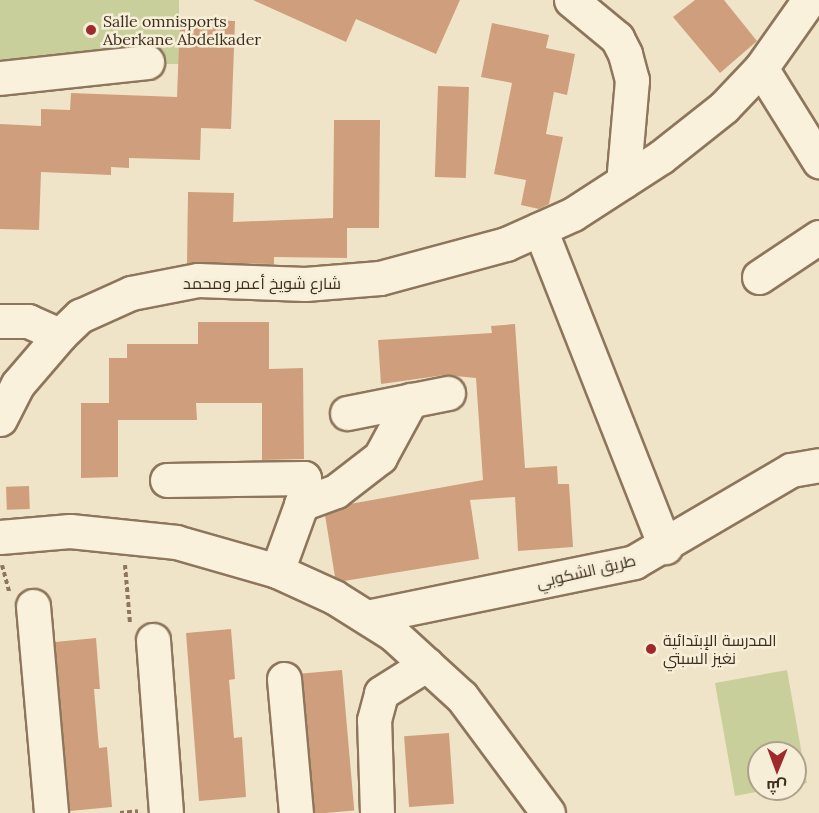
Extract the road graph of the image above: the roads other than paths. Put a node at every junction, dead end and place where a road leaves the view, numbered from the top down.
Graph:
1 (571, 0) edge
2 (809, 0) edge
3 (147, 62) dead end
4 (761, 68) junction
5 (0, 78) edge
6 (819, 161) edge
7 (623, 182) junction
8 (540, 229) junction
9 (819, 237) edge
10 (759, 277) dead end
11 (0, 321) edge
12 (60, 335) junction
13 (448, 393) dead end
14 (411, 400) junction
15 (346, 413) dead end
16 (0, 419) edge
17 (819, 465) edge
18 (167, 480) dead end
19 (301, 504) junction
20 (0, 537) edge
21 (665, 547) junction
22 (277, 571) junction
23 (33, 606) dead end
24 (367, 617) junction
25 (153, 640) road end
26 (427, 664) junction
27 (284, 679) dead end
28 (51, 813) edge
29 (166, 813) edge
30 (296, 813) edge
31 (377, 813) edge
32 (548, 813) edge

1 - 7 street
2 - 4 street, شارع شويخ أعمر ومحمد
3 - 5 street
4 - 6 street
4 - 7 street, شارع شويخ أعمر ومحمد
7 - 8 street, شارع شويخ أعمر ومحمد
8 - 12 street, شارع شويخ أعمر ومحمد
8 - 21 street
9 - 10 street
11 - 12 street
12 - 16 street, شارع شويخ أعمر ومحمد
13 - 14 street
14 - 15 street
14 - 19 street
17 - 21 street, طريق الشكوبي
18 - 19 street
19 - 22 street
20 - 22 street
21 - 24 street, طريق الشكوبي
22 - 24 street
23 - 28 street
24 - 26 street
25 - 29 street
26 - 31 street
26 - 32 street
27 - 30 street

